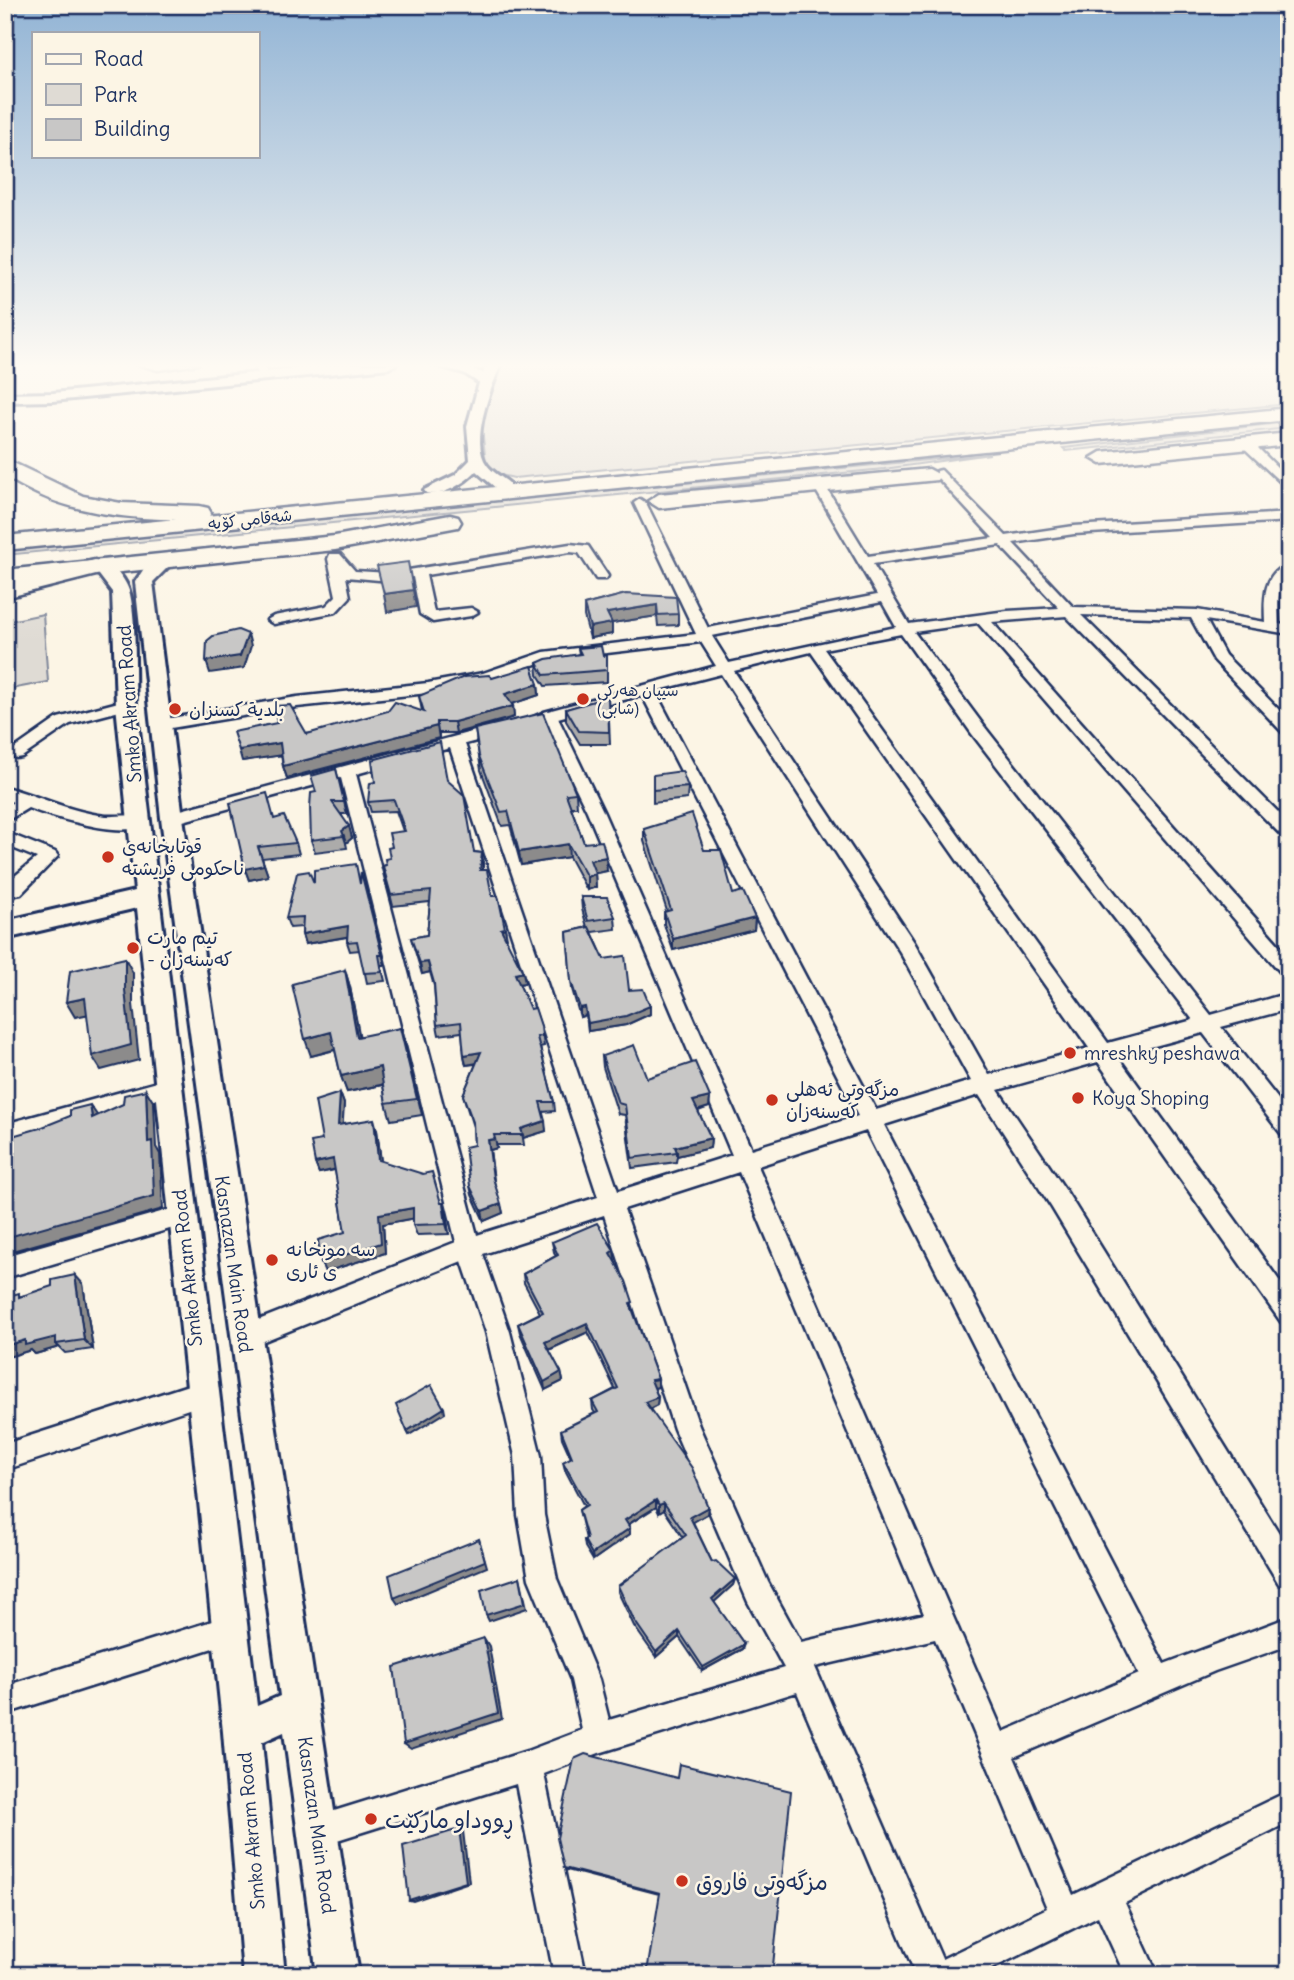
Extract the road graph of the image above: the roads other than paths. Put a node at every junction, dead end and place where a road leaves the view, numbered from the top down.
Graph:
1 (477, 456) edge
2 (940, 456) edge
3 (1117, 456) edge
4 (1259, 456) edge
5 (1083, 460) dead end
6 (477, 461) junction
7 (5, 466) edge
8 (966, 471) dead end
9 (941, 474) junction
10 (503, 486) junction
11 (1289, 486) edge
12 (574, 487) junction
13 (820, 487) junction
14 (432, 490) junction
15 (640, 503) junction
16 (613, 506) dead end
17 (199, 513) junction
18 (477, 519) dead end
19 (1288, 519) edge
20 (450, 522) junction
21 (5, 532) edge
22 (1001, 540) junction
23 (5, 543) edge
24 (335, 550) junction
25 (165, 561) junction
26 (864, 561) junction
27 (5, 565) edge
28 (99, 568) junction
29 (1289, 568) edge
30 (418, 572) junction
31 (601, 576) dead end
32 (5, 577) edge
33 (5, 590) edge
34 (883, 598) junction
35 (1069, 611) junction
36 (471, 612) dead end
37 (1196, 615) junction
38 (982, 619) junction
39 (274, 620) dead end
40 (1283, 629) edge
41 (906, 631) junction
42 (705, 635) junction
43 (815, 647) junction
44 (724, 667) junction
45 (646, 689) junction
46 (127, 705) junction
47 (549, 715) junction
48 (159, 725) junction
49 (1289, 729) edge
50 (456, 741) junction
51 (16, 753) dead end
52 (346, 770) junction
53 (5, 792) edge
54 (26, 801) junction
55 (5, 816) edge
56 (172, 818) junction
57 (138, 822) junction
58 (1289, 833) edge
59 (5, 838) edge
60 (5, 891) edge
61 (147, 897) junction
62 (5, 930) edge
63 (1289, 969) edge
64 (1289, 1001) edge
65 (1207, 1024) junction
66 (1103, 1052) junction
67 (984, 1085) junction
68 (168, 1088) junction
69 (869, 1122) junction
70 (1289, 1129) edge
71 (5, 1133) edge
72 (745, 1161) junction
73 (611, 1203) junction
74 (182, 1216) junction
75 (469, 1248) junction
76 (5, 1267) edge
77 (1289, 1314) edge
78 (244, 1337) junction
79 (201, 1393) junction
80 (5, 1457) edge
81 (1289, 1574) edge
82 (941, 1624) junction
83 (228, 1630) junction
84 (1289, 1630) edge
85 (799, 1667) junction
86 (1157, 1680) junction
87 (5, 1700) edge
88 (300, 1706) junction
89 (242, 1732) junction
90 (599, 1738) junction
91 (995, 1750) junction
92 (527, 1766) junction
93 (1289, 1806) edge
94 (318, 1831) junction
95 (1105, 1896) junction
96 (1066, 1915) junction
97 (261, 1973) edge
98 (338, 1975) edge
99 (570, 1975) edge
100 (933, 1975) edge
101 (944, 1975) edge
102 (1142, 1975) edge

1 - 6 street
2 - 12 highway, شەقامی کۆیە
3 - 5 highway
4 - 11 street
6 - 10 street
6 - 14 street
7 - 17 highway
8 - 9 highway
9 - 13 highway
9 - 22 street
10 - 12 highway
10 - 14 highway
12 - 23 highway, شەقامی کۆیە
13 - 15 highway
13 - 26 street
14 - 17 highway
15 - 16 highway
15 - 42 street
17 - 21 highway
18 - 20 highway, شەقامی کۆیە
19 - 22 street
20 - 24 highway
20 - 27 highway, شەقامی کۆیە
22 - 26 street
22 - 35 street
24 - 25 highway
24 - 30 street
24 - 39 street
25 - 28 highway
25 - 48 street, Kasnazan Main Road
26 - 34 street
28 - 32 highway
28 - 33 highway
28 - 46 street, Smko Akram Road
29 - 40 street
30 - 31 street
30 - 36 street
34 - 41 street
34 - 42 street
35 - 37 street
35 - 38 street
35 - 58 street
37 - 40 street
37 - 49 street
38 - 41 street
38 - 63 street
41 - 43 street
41 - 65 street
42 - 44 street
42 - 48 street
43 - 44 street
43 - 66 street
44 - 45 street
44 - 67 street
45 - 47 street
45 - 69 street
46 - 51 street
46 - 57 street, Smko Akram Road
47 - 50 street
47 - 72 street
48 - 56 street, Kasnazan Main Road
50 - 52 street
50 - 73 street
52 - 56 street
52 - 75 street
53 - 54 street
54 - 55 street
54 - 57 street
56 - 78 street, Kasnazan Main Road
57 - 61 street, Smko Akram Road
59 - 60 street
61 - 62 street
61 - 68 street, Smko Akram Road
64 - 65 street
65 - 66 street
65 - 70 street
66 - 67 street
66 - 77 street
67 - 69 street
67 - 81 street
68 - 71 street
68 - 74 street, Smko Akram Road
69 - 72 street
69 - 86 street
72 - 73 street
72 - 82 street
73 - 75 street
73 - 85 street
74 - 76 street
74 - 79 street, Smko Akram Road
75 - 78 street
75 - 90 street
78 - 88 street, Kasnazan Main Road
79 - 80 street
79 - 83 street, Smko Akram Road
82 - 85 street
82 - 91 street
83 - 87 street
83 - 89 street, Smko Akram Road
84 - 86 street
85 - 90 street
85 - 100 street
86 - 91 street
88 - 89 street
88 - 94 street, Kasnazan Main Road
89 - 97 street, Smko Akram Road
90 - 92 street
91 - 96 street
92 - 94 street
92 - 99 street
93 - 95 street
94 - 98 street, Kasnazan Main Road
95 - 96 street
95 - 102 street
96 - 101 street

